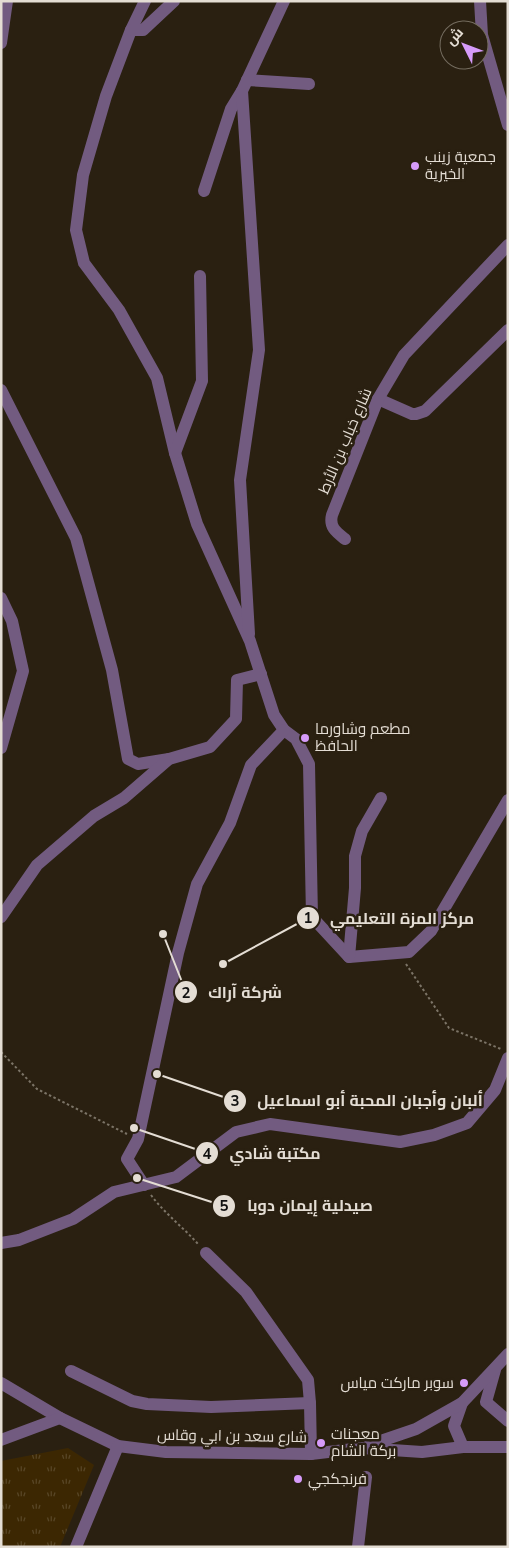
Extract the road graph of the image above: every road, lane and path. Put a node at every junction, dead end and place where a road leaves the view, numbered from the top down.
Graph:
1 (7, 1) edge
2 (145, 1) edge
3 (174, 1) edge
4 (284, 1) edge
5 (480, 1) edge
6 (131, 30) junction
7 (1, 43) edge
8 (309, 84) dead end
9 (245, 86) junction
10 (507, 121) edge
11 (204, 191) dead end
12 (508, 245) edge
13 (200, 276) dead end
14 (508, 330) edge
15 (1, 390) edge
16 (378, 399) junction
17 (175, 452) junction
18 (345, 539) dead end
19 (1, 598) edge
20 (250, 641) junction
21 (260, 674) junction
22 (284, 730) junction
23 (1, 748) edge
24 (169, 758) junction
25 (381, 798) dead end
26 (508, 800) edge
27 (1, 917) edge
28 (399, 953) junction
29 (349, 956) junction
30 (1, 1052) edge
31 (508, 1052) edge
32 (508, 1058) edge
33 (138, 1139) junction
34 (144, 1185) junction
35 (1, 1243) edge
36 (206, 1253) joint
37 (508, 1354) edge
38 (496, 1368) junction
39 (71, 1371) dead end
40 (1, 1382) edge
41 (462, 1402) junction
42 (310, 1403) junction
43 (60, 1418) junction
44 (508, 1421) edge
45 (1, 1440) edge
46 (118, 1446) junction
47 (464, 1446) junction
48 (508, 1447) edge
49 (362, 1448) junction
50 (311, 1454) junction
51 (366, 1477) dead end
52 (76, 1547) edge
53 (358, 1547) edge

1 - 7 street
2 - 6 street
3 - 6 street
4 - 9 street
5 - 10 street
6 - 17 street
8 - 9 street
9 - 11 street
9 - 20 street
12 - 16 street, شارع خباب بن الأرط
13 - 17 street
14 - 16 street
15 - 24 street
16 - 18 street, شارع خباب بن الأرط
17 - 20 street
19 - 23 street
20 - 21 street
21 - 22 street
21 - 24 street
22 - 29 street
22 - 33 street
24 - 27 street
25 - 29 street
26 - 28 street
28 - 29 street
28 - 31 path
30 - 33 path
32 - 34 street
33 - 34 street
34 - 35 street
34 - 36 path
36 - 42 street
37 - 38 street
38 - 41 street
38 - 44 street
39 - 42 street
40 - 43 street, شارع سعد بن ابي وقاس
41 - 47 street
41 - 49 street
42 - 50 street
43 - 45 street
43 - 46 street, شارع سعد بن ابي وقاس
46 - 50 street, شارع سعد بن ابي وقاس
46 - 52 street
47 - 48 street, شارع سعد بن ابي وقاس
47 - 49 street, شارع سعد بن ابي وقاس
49 - 50 street, شارع سعد بن ابي وقاس
51 - 53 street

